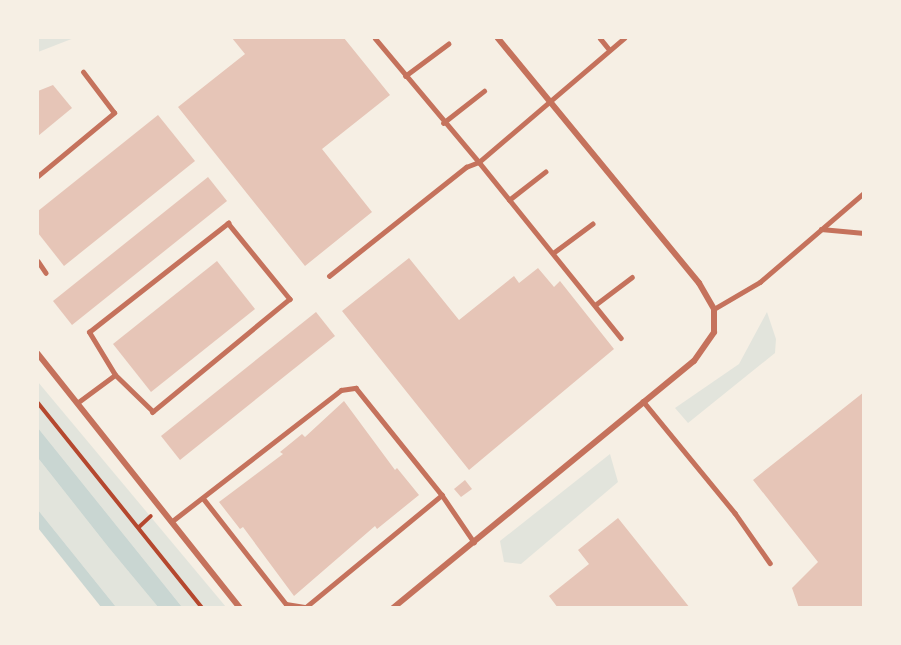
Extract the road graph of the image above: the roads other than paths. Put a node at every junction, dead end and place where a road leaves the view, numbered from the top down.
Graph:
1 (375, 38) edge
2 (498, 38) edge
3 (600, 38) edge
4 (624, 38) edge
5 (448, 44) dead end
6 (609, 49) junction
7 (83, 72) dead end
8 (405, 75) junction
9 (484, 91) dead end
10 (550, 103) junction
11 (443, 123) junction
12 (479, 162) junction
13 (545, 172) dead end
14 (38, 176) edge
15 (864, 193) edge
16 (509, 200) junction
17 (592, 224) dead end
18 (821, 229) junction
19 (864, 233) edge
20 (553, 253) junction
21 (38, 261) edge
22 (46, 273) dead end
23 (329, 276) dead end
24 (632, 277) dead end
25 (595, 305) junction
26 (714, 309) junction
27 (621, 338) dead end
28 (38, 354) edge
29 (115, 375) junction
30 (643, 401) junction
31 (77, 403) junction
32 (442, 495) junction
33 (203, 498) junction
34 (171, 522) junction
35 (474, 542) junction
36 (771, 563) dead end
37 (240, 608) edge
38 (393, 608) edge

1 - 8 lane
2 - 10 street
3 - 6 lane
4 - 6 lane
5 - 8 lane
6 - 10 lane
7 - 14 lane
8 - 11 lane
9 - 11 lane
10 - 12 lane
10 - 26 street
11 - 12 lane
12 - 16 lane
12 - 23 lane
13 - 16 lane
15 - 18 lane
16 - 20 lane
17 - 20 lane
18 - 19 lane
18 - 26 lane
20 - 25 lane
21 - 22 lane
24 - 25 lane
25 - 27 lane
26 - 30 street
28 - 31 street
29 - 29 lane
29 - 31 lane
30 - 35 street
30 - 36 lane
31 - 34 street
32 - 33 lane
32 - 33 lane
32 - 35 lane
33 - 34 lane
34 - 37 street
35 - 38 street

